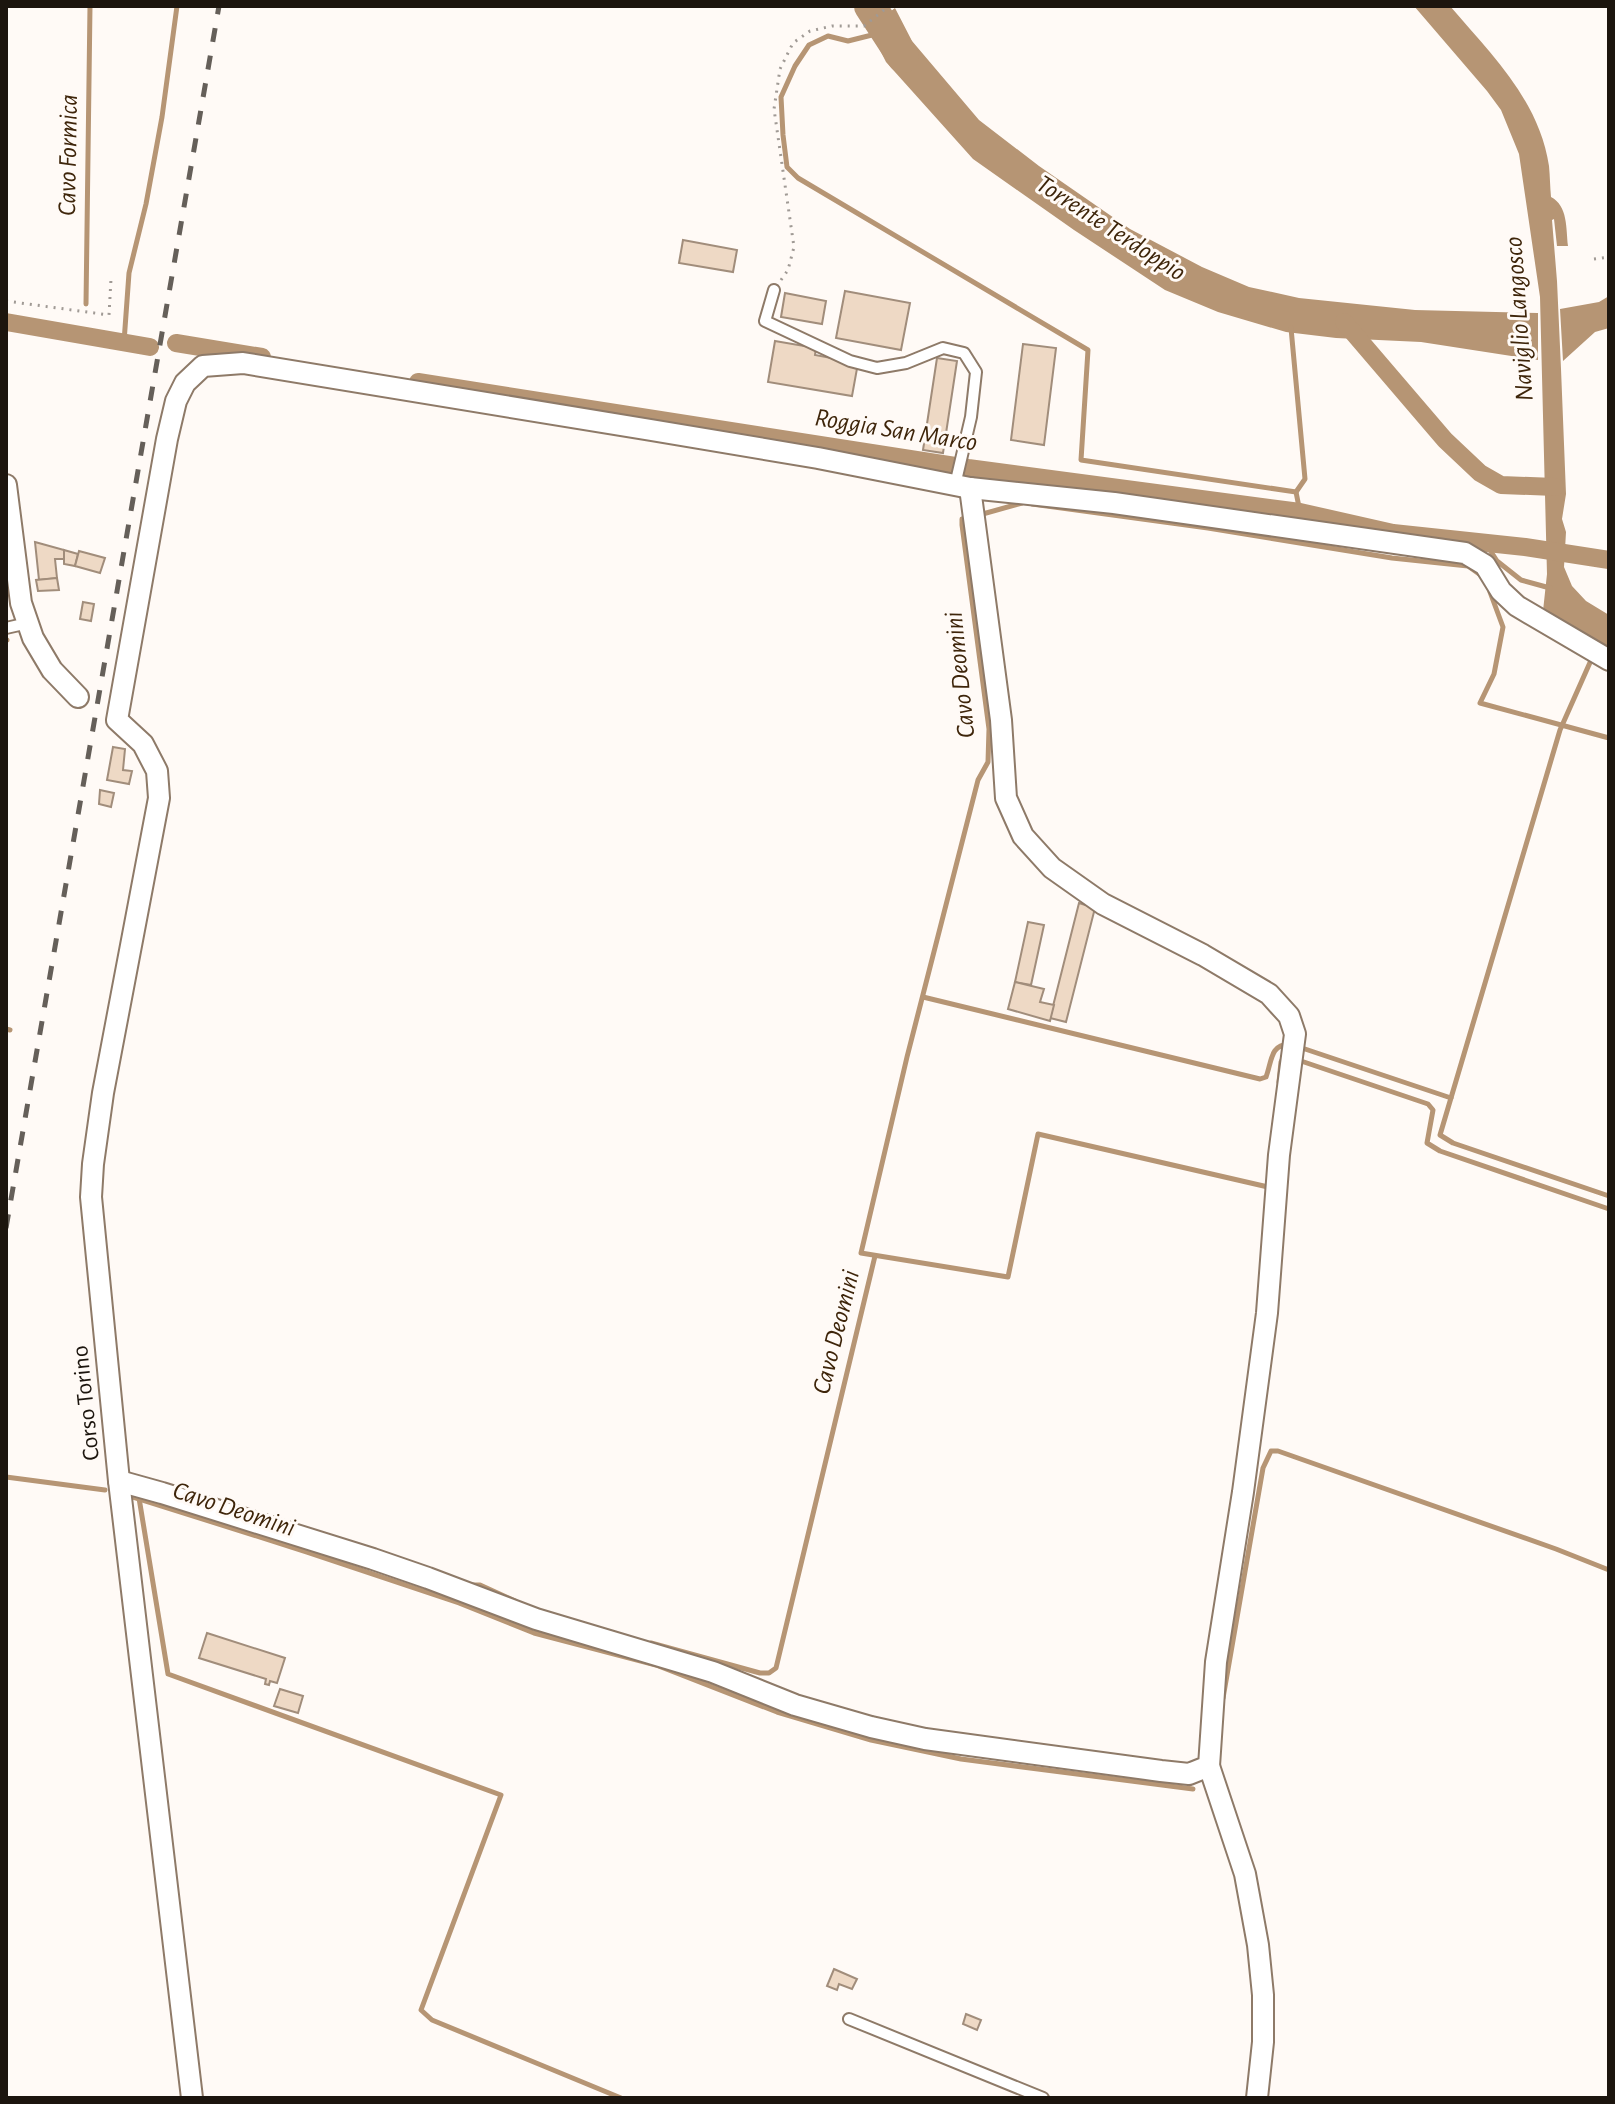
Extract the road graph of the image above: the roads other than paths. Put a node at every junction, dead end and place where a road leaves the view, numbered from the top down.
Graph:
1 (774, 290) road end
2 (961, 481) junction
3 (6, 485) edge
4 (28, 623) junction
5 (6, 628) edge
6 (1598, 655) edge
7 (78, 697) dead end
8 (119, 1481) junction
9 (1209, 1766) junction
10 (849, 2019) dead end
11 (192, 2098) edge
12 (1043, 2098) edge
13 (1257, 2098) edge

1 - 2 lane
2 - 6 street
2 - 8 street, Corso Torino
2 - 9 street
3 - 4 street
4 - 5 lane
4 - 7 street
8 - 9 street
8 - 11 street, Corso Torino
9 - 13 street
10 - 12 lane

